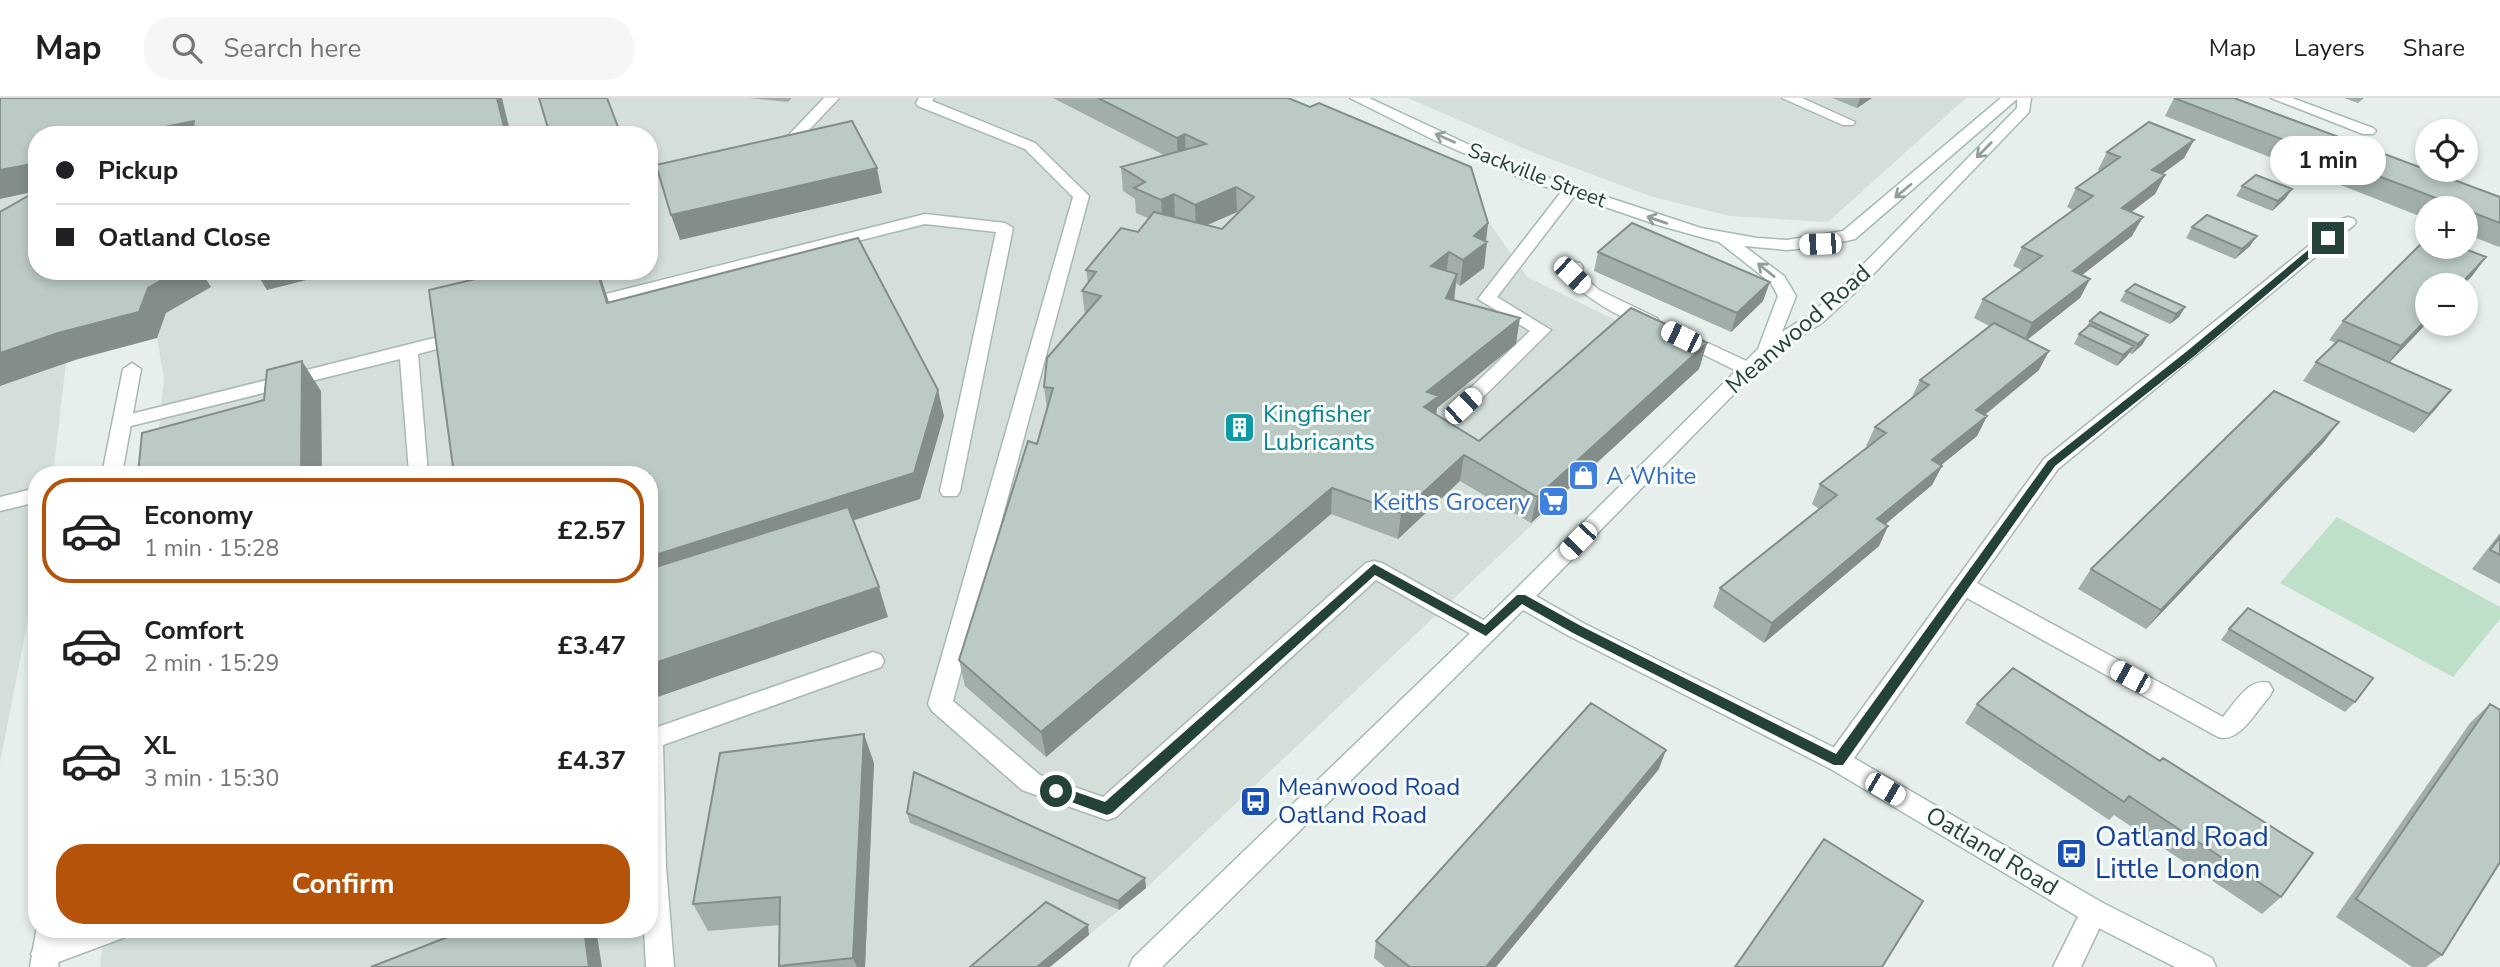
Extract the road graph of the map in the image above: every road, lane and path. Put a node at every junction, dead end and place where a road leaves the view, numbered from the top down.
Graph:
1 (832, 98) edge
2 (928, 98) edge
3 (1357, 98) edge
4 (1789, 98) edge
5 (2010, 98) edge
6 (2024, 98) edge
7 (2278, 98) edge
8 (1848, 122) dead end
9 (2368, 131) dead end
10 (789, 143) edge
11 (1571, 190) junction
12 (2348, 222) dead end
13 (1722, 239) junction
14 (1574, 267) dead end
15 (608, 299) edge
16 (446, 341) edge
17 (409, 351) junction
18 (1766, 351) junction
19 (132, 369) dead end
20 (1748, 369) junction
21 (1463, 406) dead end
22 (123, 422) junction
23 (114, 466) edge
24 (419, 466) edge
25 (950, 491) dead end
26 (28, 497) edge
27 (0, 504) edge
28 (1962, 585) junction
29 (1521, 598) junction
30 (1486, 632) junction
31 (873, 661) dead end
32 (2261, 690) dead end
33 (658, 737) edge
34 (1838, 761) junction
35 (2094, 912) junction
36 (85, 938) edge
37 (657, 938) edge
38 (46, 950) edge
39 (660, 967) edge
40 (1143, 967) edge
41 (2067, 967) edge
42 (2202, 967) edge

1 - 10 street
2 - 30 street
11 -> 3 street, Sackville Street
4 - 8 street
5 -> 13 street, Sackville Street
6 -> 18 street, Meanwood Road
7 - 9 street
13 -> 11 street, Sackville Street
11 - 21 street
12 - 28 street
18 -> 13 street, Sackville Street
14 - 20 street
15 - 25 street
16 - 17 street
17 - 22 street
17 - 24 street
18 - 20 street, Meanwood Road
19 - 22 street
20 - 29 street, Meanwood Road
22 - 23 street
26 - 27 street
28 - 32 street
28 - 34 street
29 - 30 street, Meanwood Road
29 - 34 street, Oatland Road
30 - 40 street, Meanwood Road
31 - 33 street
34 - 35 street, Oatland Road
35 - 41 street
35 - 42 street, Oatland Road
36 - 38 street
37 - 39 street

